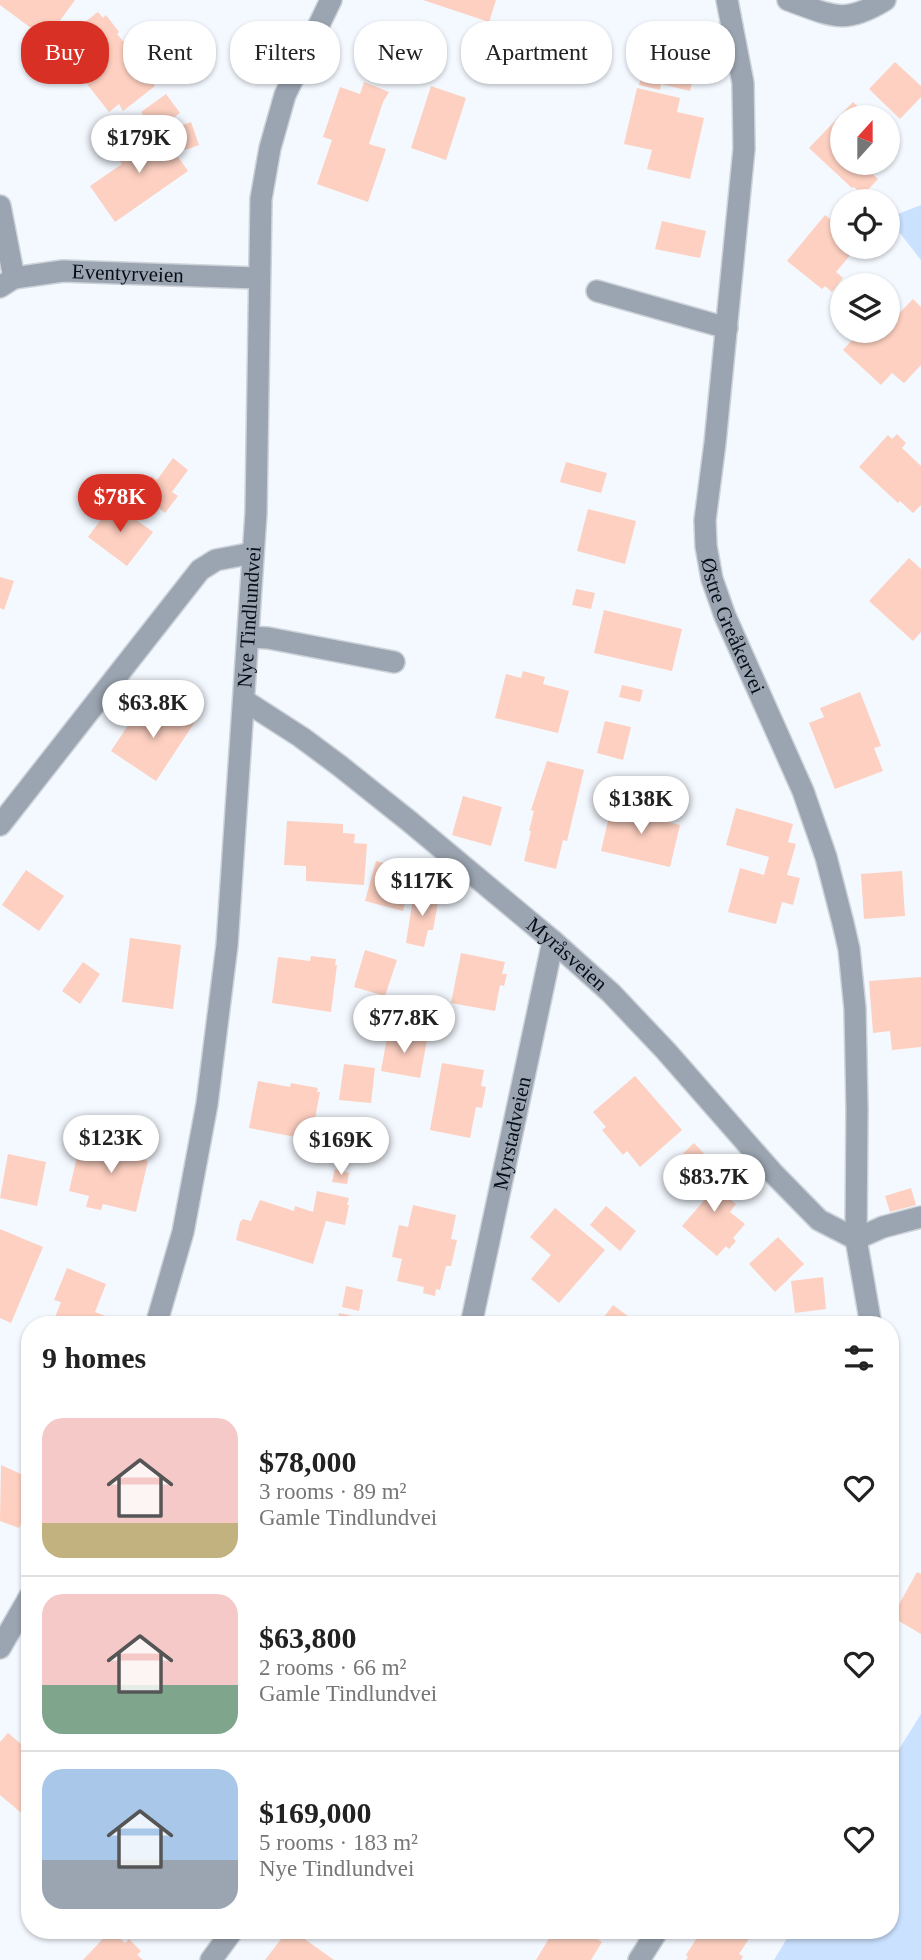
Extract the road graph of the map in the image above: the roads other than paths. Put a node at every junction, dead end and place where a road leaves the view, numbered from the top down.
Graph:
1 (331, 0) edge
2 (727, 0) edge
3 (788, 0) edge
4 (885, 0) edge
5 (0, 206) edge
6 (259, 278) junction
7 (7, 282) edge
8 (597, 290) dead end
9 (727, 328) junction
10 (253, 553) junction
11 (248, 637) junction
12 (394, 662) dead end
13 (245, 701) junction
14 (0, 825) edge
15 (553, 941) junction
16 (921, 1217) edge
17 (856, 1239) junction
18 (159, 1316) edge
19 (473, 1316) edge
20 (869, 1316) edge
21 (21, 1612) edge
22 (0, 1648) edge
23 (226, 1939) edge
24 (651, 1939) edge
25 (211, 1960) edge
26 (639, 1960) edge

1 - 6 street, Nye Tindlundvei
2 - 9 street, Østre Greåkervei
3 - 4 street
5 - 7 street
6 - 7 street, Eventyrveien
6 - 10 street, Nye Tindlundvei
8 - 9 street
9 - 17 street, Østre Greåkervei
10 - 11 street, Nye Tindlundvei
10 - 14 street
11 - 12 street
11 - 13 street, Nye Tindlundvei
13 - 15 street, Myråsveien
13 - 18 street, Nye Tindlundvei
15 - 17 street, Myråsveien
15 - 19 street, Myrstadveien
16 - 17 street
17 - 20 street, Østre Greåkervei
21 - 22 street
23 - 25 street
24 - 26 street

